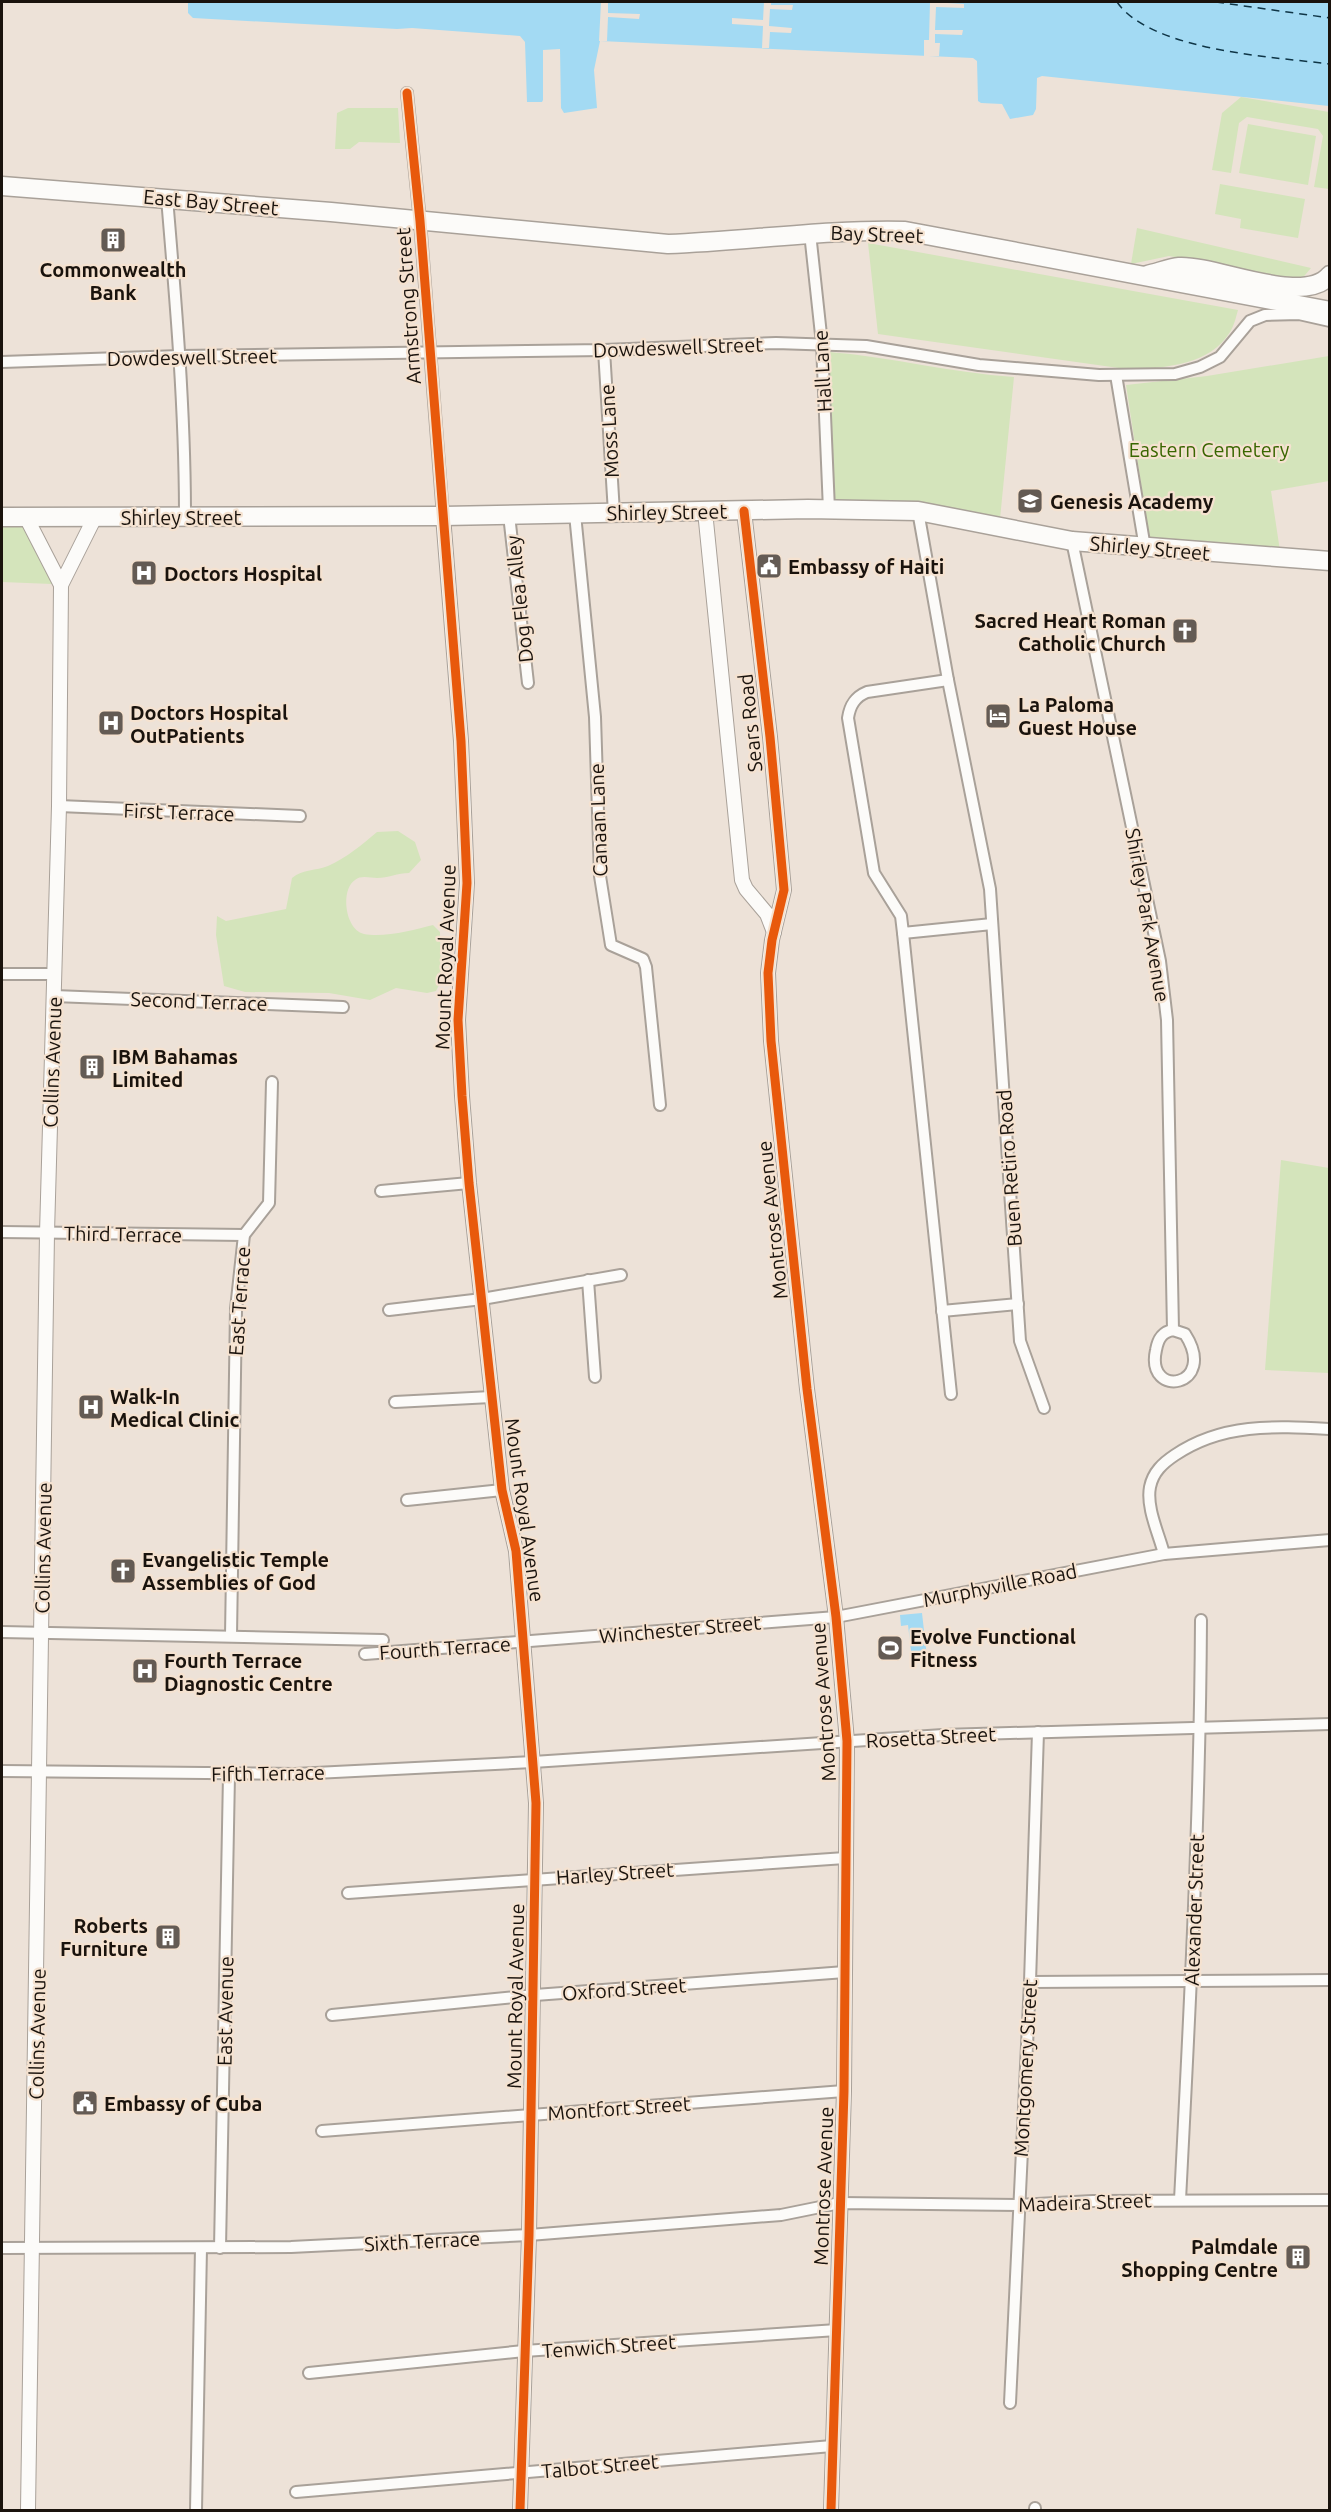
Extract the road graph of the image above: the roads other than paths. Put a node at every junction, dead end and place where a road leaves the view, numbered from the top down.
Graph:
1 (407, 93) dead end
2 (2, 186) edge
3 (167, 198) junction
4 (420, 221) junction
5 (810, 233) junction
6 (1329, 275) edge
7 (1143, 277) junction
8 (1329, 311) edge
9 (1329, 321) edge
10 (822, 344) junction
11 (604, 350) junction
12 (429, 353) junction
13 (180, 356) junction
14 (2, 362) edge
15 (1116, 375) junction
16 (829, 510) junction
17 (705, 511) junction
18 (744, 511) junction
19 (918, 512) junction
20 (614, 513) junction
21 (574, 514) junction
22 (509, 515) junction
23 (95, 516) junction
24 (185, 516) junction
25 (443, 516) junction
26 (2, 517) edge
27 (26, 517) junction
28 (1072, 541) junction
29 (1145, 548) junction
30 (1329, 561) edge
31 (61, 585) junction
32 (948, 680) junction
33 (528, 683) dead end
34 (58, 806) junction
35 (300, 816) dead end
36 (992, 924) junction
37 (774, 932) junction
38 (903, 933) junction
39 (2, 974) edge
40 (54, 974) junction
41 (54, 996) junction
42 (343, 1007) dead end
43 (272, 1082) dead end
44 (660, 1105) dead end
45 (468, 1183) junction
46 (381, 1191) dead end
47 (2, 1232) edge
48 (47, 1233) junction
49 (244, 1235) junction
50 (621, 1275) dead end
51 (588, 1280) junction
52 (482, 1299) junction
53 (1018, 1304) junction
54 (389, 1310) dead end
55 (942, 1311) junction
56 (1173, 1330) junction
57 (595, 1377) dead end
58 (951, 1394) dead end
59 (491, 1397) junction
60 (395, 1402) dead end
61 (1044, 1408) dead end
62 (1329, 1429) edge
63 (502, 1490) junction
64 (407, 1500) dead end
65 (1329, 1540) edge
66 (1164, 1554) junction
67 (836, 1617) junction
68 (1201, 1620) dead end
69 (41, 1631) junction
70 (2, 1632) edge
71 (231, 1636) junction
72 (384, 1640) dead end
73 (524, 1641) junction
74 (365, 1654) dead end
75 (1329, 1724) edge
76 (1200, 1727) junction
77 (1038, 1732) junction
78 (847, 1741) junction
79 (533, 1762) junction
80 (2, 1770) edge
81 (38, 1772) junction
82 (230, 1775) junction
83 (845, 1858) junction
84 (536, 1878) junction
85 (348, 1893) dead end
86 (845, 1972) junction
87 (1329, 1980) edge
88 (1191, 1981) junction
89 (1030, 1982) junction
90 (534, 1995) junction
91 (332, 2016) dead end
92 (844, 2091) junction
93 (531, 2115) junction
94 (322, 2130) dead end
95 (1180, 2200) junction
96 (1329, 2200) edge
97 (840, 2203) junction
98 (1018, 2205) junction
99 (529, 2235) junction
100 (2, 2248) edge
101 (201, 2248) junction
102 (220, 2248) junction
103 (32, 2249) junction
104 (837, 2330) junction
105 (524, 2351) junction
106 (309, 2373) dead end
107 (1010, 2403) dead end
108 (832, 2446) junction
109 (521, 2473) junction
110 (296, 2492) dead end
111 (28, 2511) edge
112 (196, 2511) edge
113 (520, 2511) edge
114 (831, 2511) edge

1 - 4 street, Armstrong Street
2 - 3 highway, East Bay Street
3 - 4 highway, East Bay Street
3 - 13 street
4 - 5 highway, Bay Street
4 - 12 street, Armstrong Street
5 - 7 highway, Bay Street
5 - 10 street, Hall Lane
6 - 7 highway
7 - 8 highway, Bay Street
9 - 15 street, Dowdeswell Street
10 - 11 street, Dowdeswell Street
10 - 15 street, Dowdeswell Street
10 - 16 street, Hall Lane
11 - 12 street, Dowdeswell Street
11 - 20 street, Moss Lane
12 - 13 street, Dowdeswell Street
12 - 25 street, Armstrong Street
13 - 14 street, Dowdeswell Street
13 - 24 street
15 - 29 street
16 - 18 highway, Shirley Street
16 - 19 highway, Shirley Street
17 - 18 highway, Shirley Street
17 - 20 highway, Shirley Street
17 - 37 street
18 - 37 street, Sears Road
19 - 28 highway, Shirley Street
19 - 32 street, Buen Retiro Road
20 - 21 highway, Shirley Street
21 - 22 highway, Shirley Street
21 - 44 street, Canaan Lane
22 - 25 highway, Shirley Street
22 - 33 street, Dog Flea Alley
23 - 24 highway, Shirley Street
23 - 27 highway, Shirley Street
23 - 31 street, Collins Avenue
24 - 25 highway, Shirley Street
25 - 45 street, Mount Royal Avenue
26 - 27 highway, Shirley Street
27 - 31 street, Collins Avenue
28 - 29 highway, Shirley Street
28 - 56 street, Shirley Park Avenue
29 - 30 highway, Shirley Street
31 - 34 street, Collins Avenue
32 - 36 street, Buen Retiro Road
32 - 38 street
34 - 35 street, First Terrace
34 - 40 street, Collins Avenue
36 - 38 street
36 - 53 street, Buen Retiro Road
37 - 67 street, Montrose Avenue
38 - 55 street
39 - 40 street
40 - 41 street, Collins Avenue
41 - 42 street, Second Terrace
41 - 48 street, Collins Avenue
43 - 49 street, East Terrace
45 - 46 street
45 - 52 street, Mount Royal Avenue
47 - 48 street, Third Terrace
48 - 49 street, Third Terrace
48 - 69 street, Collins Avenue
49 - 71 street, East Terrace
50 - 51 street
51 - 52 street
51 - 57 street
52 - 54 street
52 - 59 street, Mount Royal Avenue
53 - 55 street
53 - 61 street, Buen Retiro Road
55 - 58 street
56 - 56 street
59 - 60 street
59 - 63 street, Mount Royal Avenue
62 - 66 street
63 - 64 street
63 - 73 street, Mount Royal Avenue
65 - 66 street, Murphyville Road
66 - 67 street, Murphyville Road
67 - 73 street, Winchester Street
67 - 78 street, Montrose Avenue
68 - 76 street, Alexander Street
69 - 70 street, Fourth Terrace
69 - 71 street, Fourth Terrace
69 - 81 street, Collins Avenue
71 - 72 street, Fourth Terrace
73 - 74 street, Fourth Terrace
73 - 79 street, Mount Royal Avenue
75 - 76 street, Rosetta Street
76 - 77 street, Rosetta Street
76 - 88 street, Alexander Street
77 - 78 street, Rosetta Street
77 - 89 street, Montgomery Street
78 - 79 street, Rosetta Street
78 - 83 street, Montrose Avenue
79 - 82 street, Fifth Terrace
79 - 84 street, Mount Royal Avenue
80 - 81 street, Fifth Terrace
81 - 82 street, Fifth Terrace
81 - 103 street, Collins Avenue
82 - 102 street, East Avenue
83 - 84 street, Harley Street
83 - 86 street, Montrose Avenue
84 - 85 street, Harley Street
84 - 90 street, Mount Royal Avenue
86 - 90 street, Oxford Street
86 - 92 street, Montrose Avenue
87 - 88 street
88 - 89 street
88 - 95 street, Alexander Street
89 - 98 street, Montgomery Street
90 - 91 street, Oxford Street
90 - 93 street, Mount Royal Avenue
92 - 93 street, Montfort Street
92 - 97 street, Montrose Avenue
93 - 94 street, Montfort Street
93 - 99 street, Mount Royal Avenue
95 - 96 street, Madeira Street
95 - 98 street, Madeira Street
97 - 98 street, Madeira Street
97 - 99 street, Sixth Terrace
97 - 104 street, Montrose Avenue
98 - 107 street, Montgomery Street
99 - 102 street, Sixth Terrace
99 - 105 street, Mount Royal Avenue
100 - 103 street, Sixth Terrace
101 - 102 street, Sixth Terrace
101 - 103 street, Sixth Terrace
101 - 112 street
103 - 111 street, Collins Avenue
104 - 105 street, Tenwich Street
104 - 108 street, Montrose Avenue
105 - 106 street, Tenwich Street
105 - 109 street, Mount Royal Avenue
108 - 109 street, Talbot Street
108 - 114 street, Montrose Avenue
109 - 110 street, Talbot Street
109 - 113 street, Mount Royal Avenue

